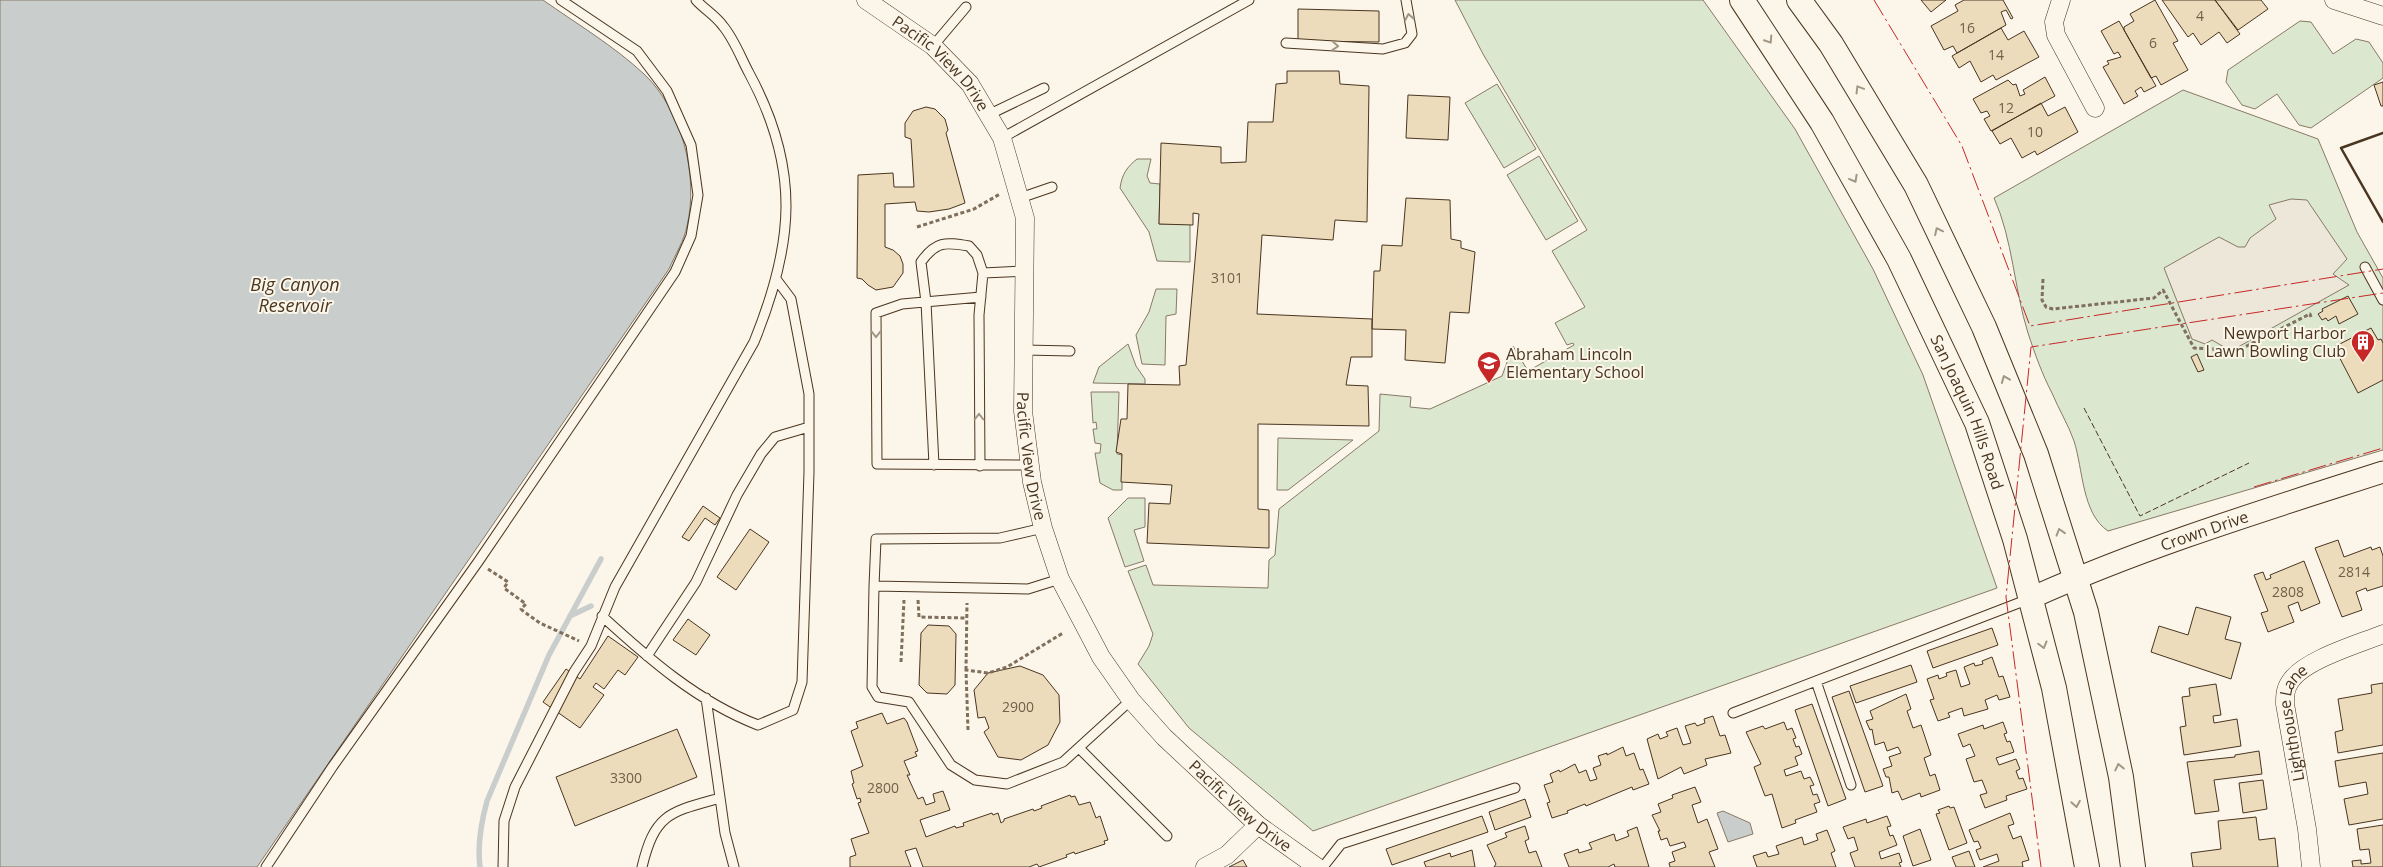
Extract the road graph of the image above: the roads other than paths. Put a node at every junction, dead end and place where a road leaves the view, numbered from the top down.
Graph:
1 (561, 0) edge
2 (696, 0) edge
3 (866, 0) edge
4 (1249, 0) edge
5 (1406, 0) edge
6 (1742, 0) edge
7 (1799, 0) edge
8 (2061, 0) edge
9 (2334, 0) edge
10 (966, 7) dead end
11 (2383, 16) edge
12 (1286, 43) dead end
13 (933, 46) junction
14 (1044, 88) dead end
15 (2095, 108) dead end
16 (988, 115) junction
17 (1002, 138) junction
18 (1052, 187) dead end
19 (1020, 198) junction
20 (2365, 267) dead end
21 (1026, 271) junction
22 (983, 273) junction
23 (776, 279) junction
24 (981, 297) junction
25 (2383, 300) edge
26 (926, 302) junction
27 (1025, 350) junction
28 (1070, 351) dead end
29 (809, 427) junction
30 (934, 465) junction
31 (1030, 465) junction
32 (980, 466) junction
33 (2383, 472) edge
34 (1043, 528) junction
35 (2075, 578) junction
36 (1060, 579) junction
37 (874, 586) junction
38 (2030, 598) junction
39 (602, 616) junction
40 (2383, 634) edge
41 (647, 656) junction
42 (1816, 681) junction
43 (706, 698) junction
44 (1131, 700) junction
45 (1733, 713) dead end
46 (1079, 748) junction
47 (1851, 785) dead end
48 (1515, 788) dead end
49 (720, 798) junction
50 (1258, 825) junction
51 (1167, 836) dead end
52 (266, 867) edge
53 (503, 867) edge
54 (642, 867) edge
55 (734, 867) edge
56 (1205, 867) edge
57 (1317, 867) edge
58 (1323, 867) edge
59 (2087, 867) edge
60 (2133, 867) edge
61 (2311, 867) edge

1 - 52 lane
2 - 23 lane
3 - 13 street, Pacific View Drive
4 - 17 lane
12 -> 5 lane
6 -> 38 main road, San Joaquin Hills Road
35 -> 7 main road
8 - 15 street
9 - 11 street
10 - 13 lane
13 - 16 street, Pacific View Drive
14 - 16 lane
16 - 17 street, Pacific View Drive
17 - 19 street, Pacific View Drive
18 - 19 lane
19 - 21 street, Pacific View Drive
20 - 25 lane
21 - 22 lane
21 - 27 street, Pacific View Drive
22 - 24 lane
22 - 26 lane
23 - 29 lane
23 - 39 lane
24 - 26 lane
32 -> 24 lane
26 - 30 lane
26 -> 30 lane
27 - 28 lane
27 - 31 street, Pacific View Drive
29 - 41 lane
29 - 43 lane
30 - 32 lane
31 - 32 lane
31 - 34 street, Pacific View Drive
33 - 35 street, Crown Drive
34 - 36 street, Pacific View Drive
34 - 37 lane
35 - 38 street, Crown Drive
60 -> 35 main road
36 - 37 lane
36 - 44 street, Pacific View Drive
37 - 46 lane
38 - 42 lane
38 -> 59 main road, San Joaquin Hills Road
39 - 41 lane
39 - 53 lane
40 - 61 street, Lighthouse Lane
41 - 43 lane
42 - 45 lane
42 - 47 lane
43 - 49 lane
44 - 46 lane
44 - 50 street, Pacific View Drive
46 - 51 lane
48 - 58 lane
49 - 54 lane
49 - 55 lane
50 - 56 street
50 - 57 street, Pacific View Drive

